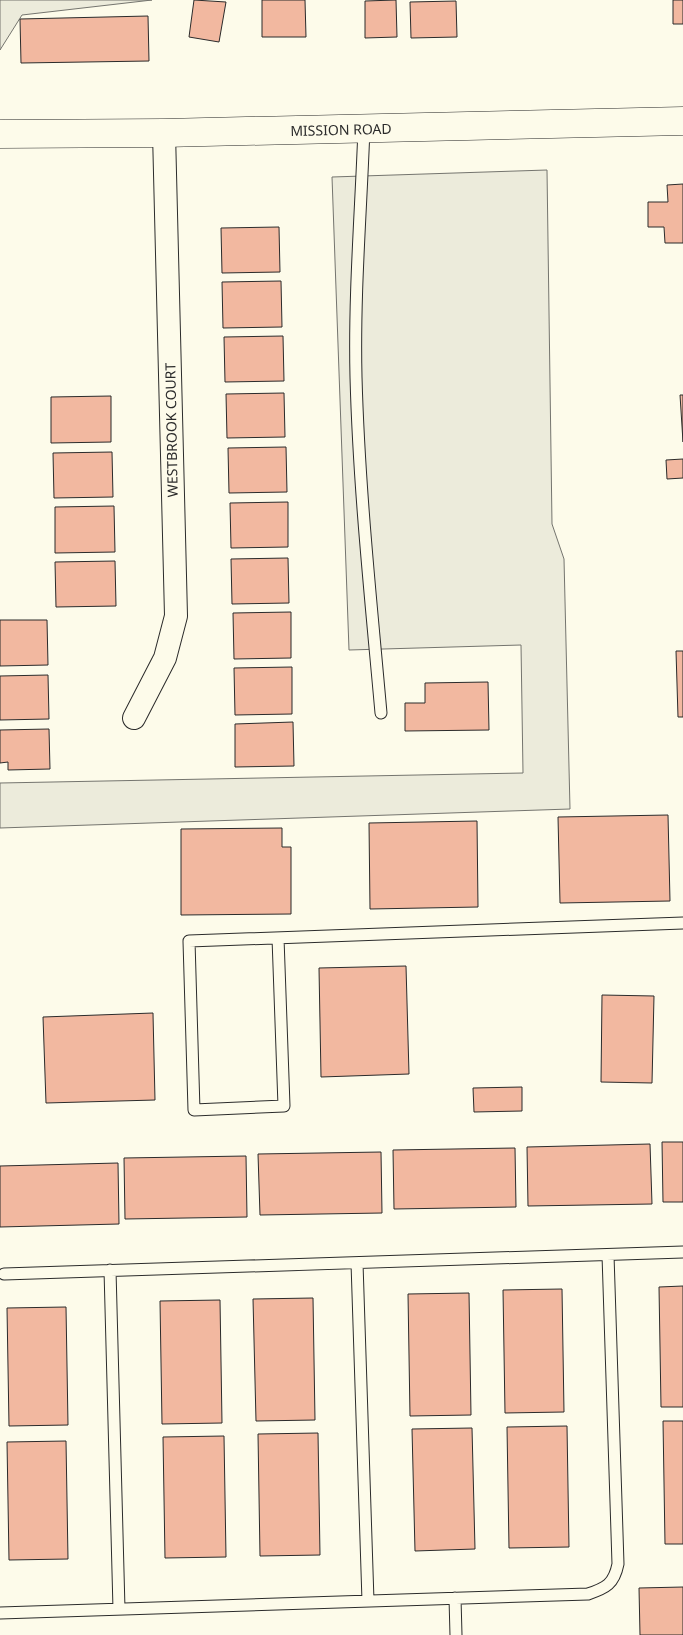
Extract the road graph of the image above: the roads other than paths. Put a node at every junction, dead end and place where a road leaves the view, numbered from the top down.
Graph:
1 (683, 121) edge
2 (364, 128) junction
3 (164, 133) junction
4 (0, 134) edge
5 (381, 713) dead end
6 (134, 718) dead end
7 (683, 923) edge
8 (278, 938) junction
9 (683, 1252) edge
10 (608, 1254) junction
11 (358, 1262) junction
12 (110, 1270) junction
13 (4, 1274) dead end
14 (455, 1598) junction
15 (368, 1601) junction
16 (119, 1609) junction
17 (0, 1613) edge
18 (456, 1635) edge

1 - 2 street, MISSION ROAD
2 - 3 street, MISSION ROAD
2 - 5 lane
3 - 4 street, MISSION ROAD
3 - 6 street, WESTBROOK COURT
7 - 8 lane
8 - 8 lane
9 - 10 lane
10 - 11 lane
10 - 14 lane
11 - 12 lane
11 - 15 lane
12 - 13 lane
12 - 16 lane
14 - 15 lane
14 - 18 lane
15 - 16 lane
16 - 17 lane

